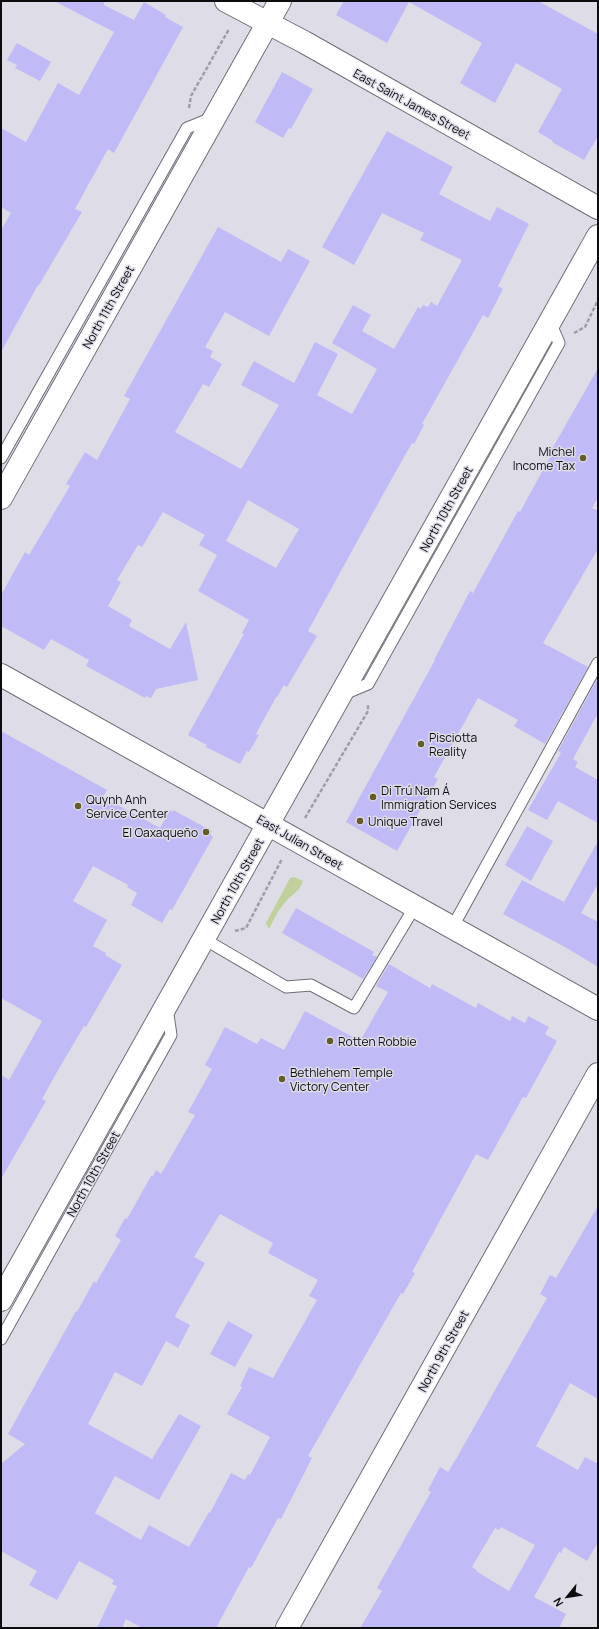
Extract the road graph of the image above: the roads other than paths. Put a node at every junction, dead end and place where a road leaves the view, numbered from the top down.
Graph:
1 (226, 1) edge
2 (280, 1) edge
3 (268, 23) junction
4 (216, 116) junction
5 (598, 208) edge
6 (598, 236) edge
7 (550, 322) junction
8 (1, 458) edge
9 (1, 498) edge
10 (598, 663) edge
11 (1, 675) edge
12 (341, 695) junction
13 (268, 825) junction
14 (414, 908) junction
15 (452, 928) junction
16 (204, 939) junction
17 (167, 1005) junction
18 (598, 1009) edge
19 (598, 1074) edge
20 (1, 1300) edge
21 (1, 1339) edge
22 (287, 1628) edge

1 - 3 main road, East Saint James Street
2 - 3 main road, North 11th Street
3 - 4 main road, North 11th Street
3 - 5 main road, East Saint James Street
4 - 8 lane, North 11th Street
4 - 9 main road, North 11th Street
6 - 7 main road, North 10th Street
7 - 12 main road, North 10th Street
7 - 12 lane, North 10th Street
10 - 15 lane
11 - 13 main road, East Julian Street
12 - 13 main road, North 10th Street
13 - 14 main road, East Julian Street
13 - 16 main road, North 10th Street
14 - 15 main road, East Julian Street
14 - 16 lane
15 - 18 main road, East Julian Street
16 - 17 main road, North 10th Street
17 - 20 main road, North 10th Street
17 - 21 lane, North 10th Street
19 - 22 main road, North 9th Street

